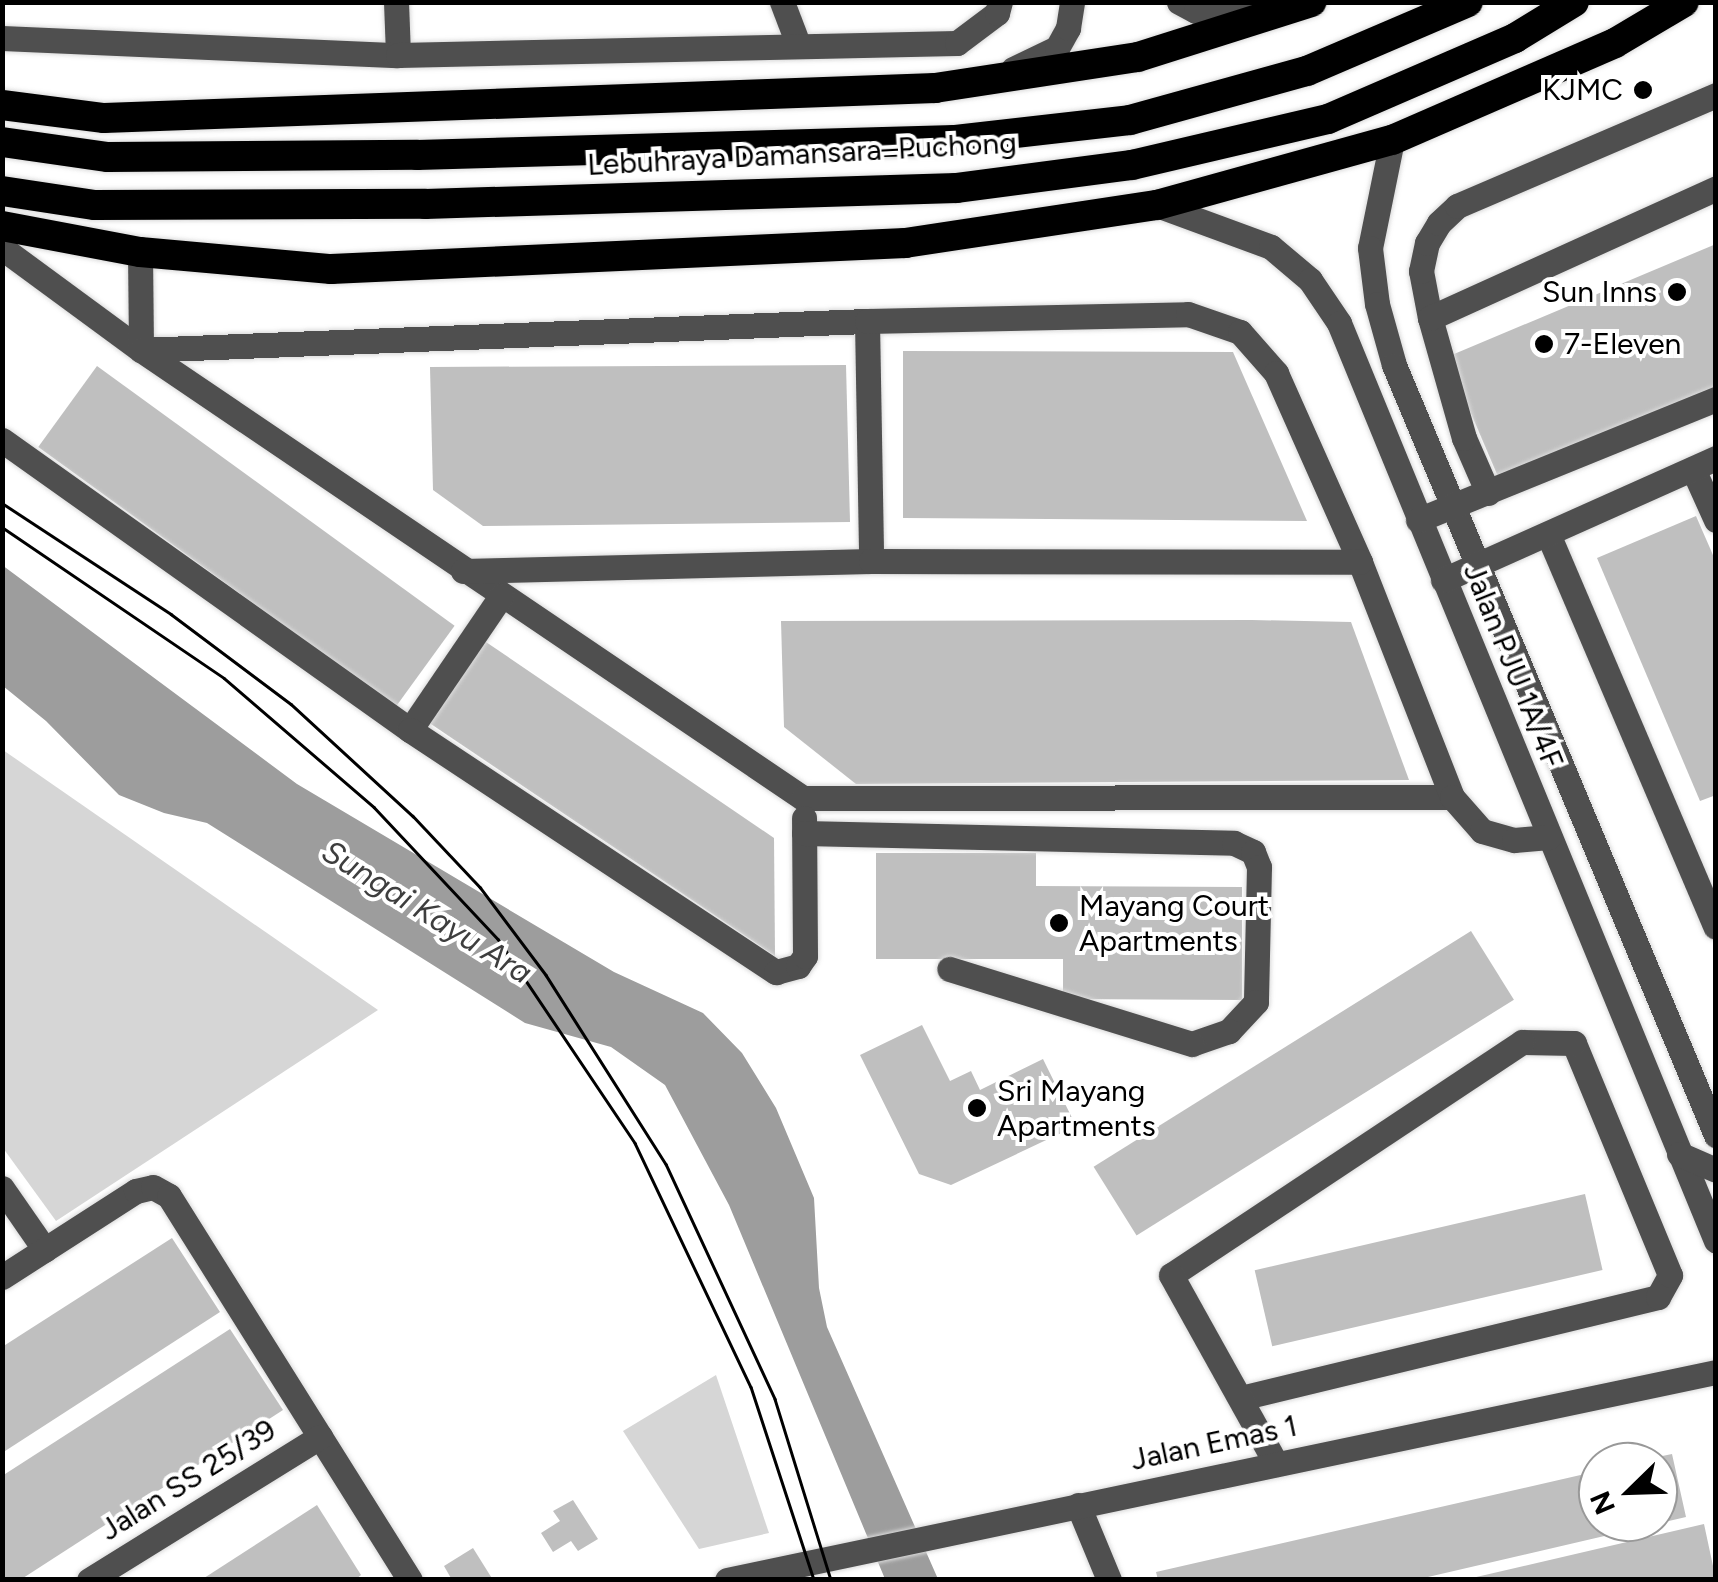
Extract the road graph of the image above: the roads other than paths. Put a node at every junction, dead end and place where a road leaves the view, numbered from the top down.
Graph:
1 (396, 2) edge
2 (782, 2) edge
3 (1000, 2) edge
4 (1072, 2) edge
5 (1179, 2) edge
6 (1287, 2) edge
7 (1311, 2) edge
8 (1468, 2) edge
9 (1574, 2) edge
10 (1684, 2) edge
11 (2, 38) edge
12 (798, 44) junction
13 (398, 54) junction
14 (936, 88) junction
15 (1716, 95) edge
16 (2, 105) edge
17 (1392, 140) junction
18 (2, 142) edge
19 (1716, 188) edge
20 (2, 190) edge
21 (1156, 205) junction
22 (2, 226) edge
23 (2, 248) edge
24 (140, 252) junction
25 (1430, 318) junction
26 (866, 321) junction
27 (141, 350) junction
28 (1716, 398) edge
29 (2, 440) edge
30 (1704, 464) edge
31 (1488, 493) junction
32 (1454, 506) junction
33 (1418, 520) junction
34 (1716, 520) edge
35 (1548, 534) junction
36 (871, 561) junction
37 (1360, 562) junction
38 (1478, 564) junction
39 (462, 570) junction
40 (1443, 580) junction
41 (501, 596) junction
42 (410, 730) junction
43 (1452, 797) junction
44 (803, 798) junction
45 (804, 833) junction
46 (1549, 837) junction
47 (1716, 927) edge
48 (950, 969) dead end
49 (1716, 1135) edge
50 (1680, 1154) junction
51 (1716, 1170) edge
52 (2, 1188) edge
53 (1716, 1241) edge
54 (45, 1250) junction
55 (2, 1277) edge
56 (1716, 1372) edge
57 (1241, 1398) junction
58 (320, 1436) junction
59 (1276, 1464) junction
60 (1078, 1505) junction
61 (733, 1578) edge
62 (90, 1580) edge
63 (410, 1580) edge
64 (1109, 1580) edge

1 - 13 street
2 - 12 street
3 - 12 street
4 - 14 street
5 - 6 street
7 - 14 highway
8 - 18 highway, Lebuhraya Damansara–Puchong
9 - 20 highway, Lebuhraya Damansara–Puchong
10 - 17 highway
11 - 13 street
12 - 13 street
14 - 16 highway
15 - 25 street
17 - 21 highway
17 - 32 street, Jalan PJU 1A/4F
19 - 25 street
21 - 24 highway
21 - 33 street, Jalan PJU 1A/4F
22 - 24 highway
23 - 27 street
24 - 27 street
25 - 31 street
26 - 27 street
26 - 36 street
26 - 37 street
27 - 39 street
28 - 31 street
29 - 42 street
30 - 34 street
30 - 35 street
31 - 32 street
32 - 33 street
32 - 38 street, Jalan PJU 1A/4F
33 - 40 street, Jalan PJU 1A/4F
35 - 38 street
35 - 47 street
36 - 37 street
36 - 39 street
37 - 43 street
38 - 40 street
38 - 49 street, Jalan PJU 1A/4F
39 - 41 street
40 - 46 street, Jalan PJU 1A/4F
41 - 42 street
41 - 44 street
42 - 45 street
43 - 44 street
43 - 46 street
44 - 45 street
45 - 48 street
46 - 50 street, Jalan PJU 1A/4F
50 - 51 street
50 - 53 street, Jalan PJU 1A/4F
52 - 54 street
54 - 55 street
54 - 58 street
56 - 59 street, Jalan Emas 1
57 - 57 street
57 - 59 street
58 - 62 street, Jalan SS 25/39
58 - 63 street
59 - 60 street, Jalan Emas 1
60 - 61 street, Jalan Emas 1
60 - 64 street

